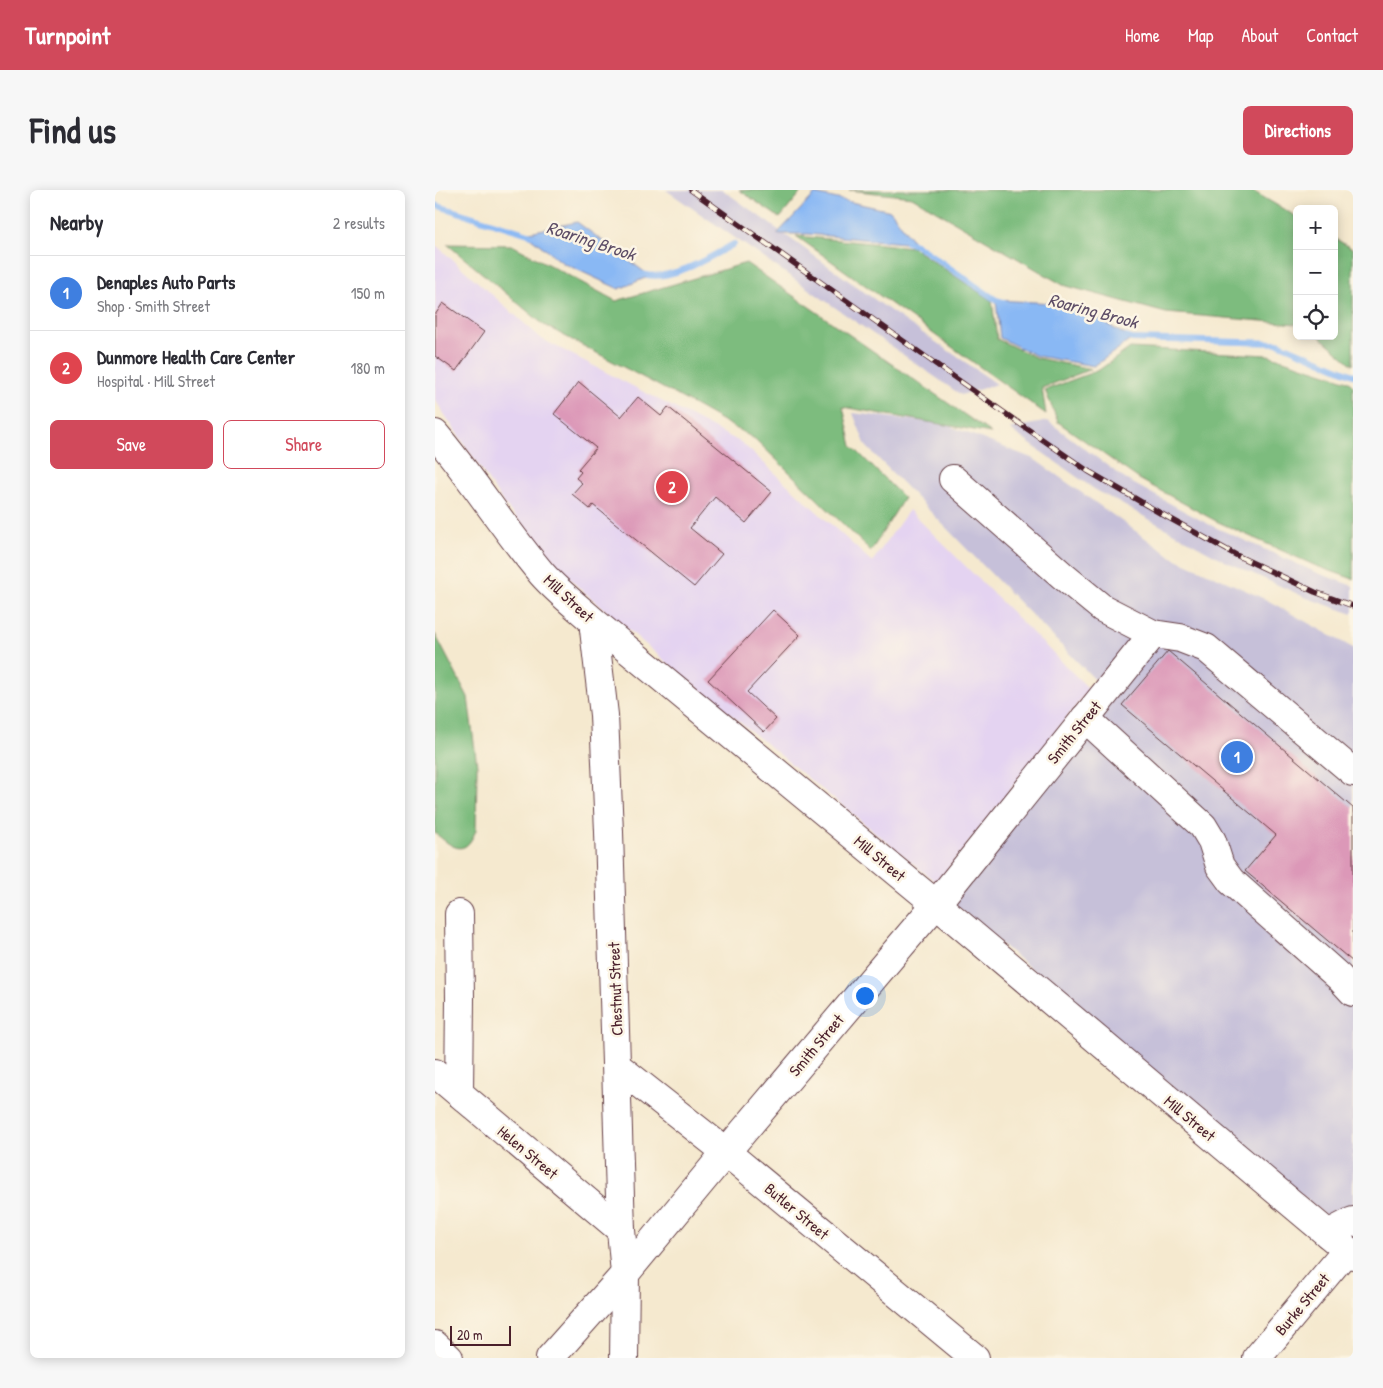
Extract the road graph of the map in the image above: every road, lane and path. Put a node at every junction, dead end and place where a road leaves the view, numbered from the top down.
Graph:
1 (435, 434) edge
2 (953, 479) dead end
3 (593, 621) junction
4 (1153, 634) junction
5 (1085, 718) junction
6 (1353, 772) edge
7 (936, 904) junction
8 (459, 914) dead end
9 (1353, 992) edge
10 (617, 1066) junction
11 (435, 1073) edge
12 (459, 1093) junction
13 (726, 1152) junction
14 (1353, 1221) edge
15 (621, 1230) junction
16 (1342, 1246) edge
17 (625, 1274) junction
18 (435, 1345) edge
19 (449, 1358) edge
20 (550, 1358) edge
21 (624, 1358) edge
22 (975, 1358) edge
23 (1257, 1358) edge

1 - 3 street, Mill Street
2 - 4 street
3 - 7 street, Mill Street
3 - 10 street, Chestnut Street
4 - 5 street, Smith Street
4 - 6 street
5 - 7 street, Smith Street
5 - 9 street
7 - 13 street, Smith Street
7 - 16 street, Mill Street
8 - 12 street
10 - 13 street, Butler Street
10 - 15 street, Chestnut Street
11 - 12 street, Helen Street
12 - 15 street, Helen Street
13 - 17 street, Smith Street
13 - 22 street, Butler Street
14 - 16 street
15 - 17 street, Chestnut Street
16 - 23 street, Burke Street
17 - 20 street, Smith Street
17 - 21 street, Chestnut Street
18 - 19 street

